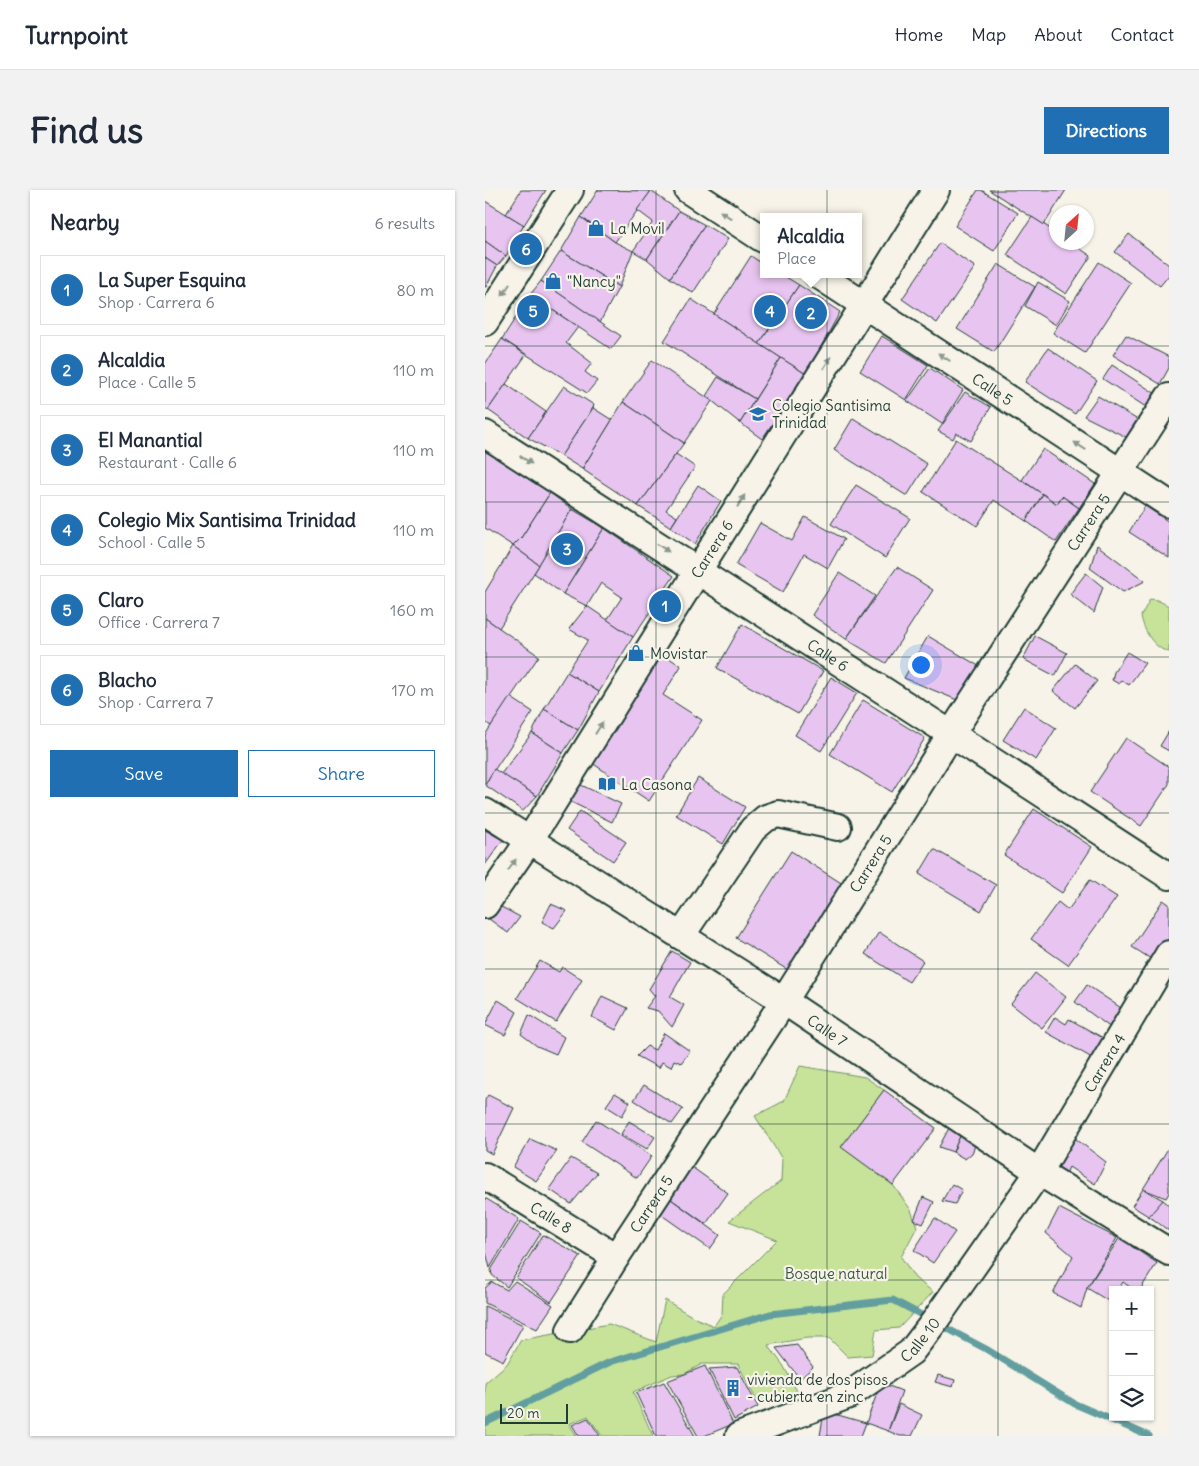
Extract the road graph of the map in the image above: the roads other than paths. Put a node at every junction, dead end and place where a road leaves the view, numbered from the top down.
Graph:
1 (570, 190) edge
2 (688, 190) edge
3 (936, 190) edge
4 (760, 237) edge
5 (823, 278) edge
6 (864, 304) junction
7 (485, 322) edge
8 (1169, 397) edge
9 (485, 434) edge
10 (1121, 473) junction
11 (1169, 504) edge
12 (698, 571) junction
13 (951, 734) junction
14 (485, 812) edge
15 (838, 826) dead end
16 (529, 840) junction
17 (1169, 876) edge
18 (485, 905) edge
19 (681, 936) junction
20 (1169, 954) edge
21 (784, 1001) junction
22 (1039, 1172) junction
23 (485, 1176) edge
24 (1169, 1252) edge
25 (616, 1257) junction
26 (571, 1330) dead end
27 (739, 1436) edge

1 -> 7 street
4 -> 2 street
3 - 6 street, Carrera 6
5 - 6 street, Calle 5
10 -> 6 street, Calle 5
12 -> 6 street, Carrera 6
8 - 10 street, Carrera 5
9 -> 12 street, Calle 6
10 - 11 street, Calle 5
10 - 13 street, Carrera 5
12 - 13 street, Calle 6
16 -> 12 street, Carrera 6
13 - 17 street, Calle 6
13 - 21 street, Carrera 5
14 - 16 street, Calle 7
15 - 19 street
18 -> 16 street, Carrera 6
16 - 19 street, Calle 7
19 - 21 street, Calle 7
20 - 22 street, Carrera 4
21 - 22 street, Calle 7
21 - 25 street, Carrera 5
22 - 24 street, Calle 7
22 - 27 street, Calle 10
23 - 25 street, Calle 8
25 - 26 street, Carrera 5

